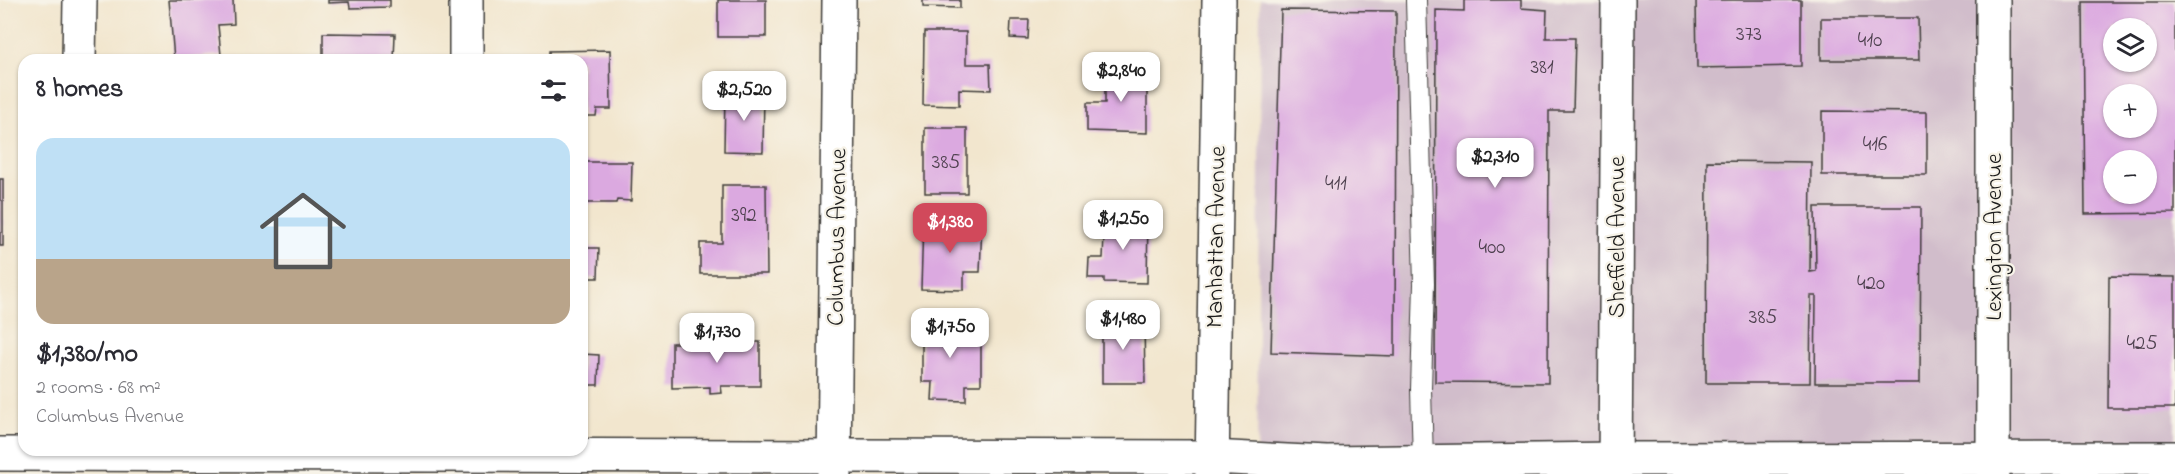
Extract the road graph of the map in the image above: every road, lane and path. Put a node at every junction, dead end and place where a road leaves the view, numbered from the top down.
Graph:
1 (80, 0) edge
2 (466, 0) edge
3 (839, 0) edge
4 (1219, 0) edge
5 (1416, 0) edge
6 (1618, 0) edge
7 (1993, 0) edge
8 (79, 54) edge
9 (465, 54) edge
10 (0, 454) edge
11 (18, 455) edge
12 (29, 456) edge
13 (2175, 458) edge
14 (72, 459) edge
15 (463, 459) edge
16 (1423, 462) junction
17 (834, 466) edge
18 (1212, 466) edge
19 (1993, 466) edge
20 (1615, 467) edge

1 - 8 street
2 - 9 street
3 - 17 street, Columbus Avenue
4 - 18 street, Manhattan Avenue
5 - 16 lane
6 - 20 street, Sheffield Avenue
7 - 19 street, Lexington Avenue
10 - 11 street
12 - 14 street
13 - 19 street
14 - 15 street
15 - 17 street
16 - 18 street
16 - 20 street
17 - 18 street
19 - 20 street

